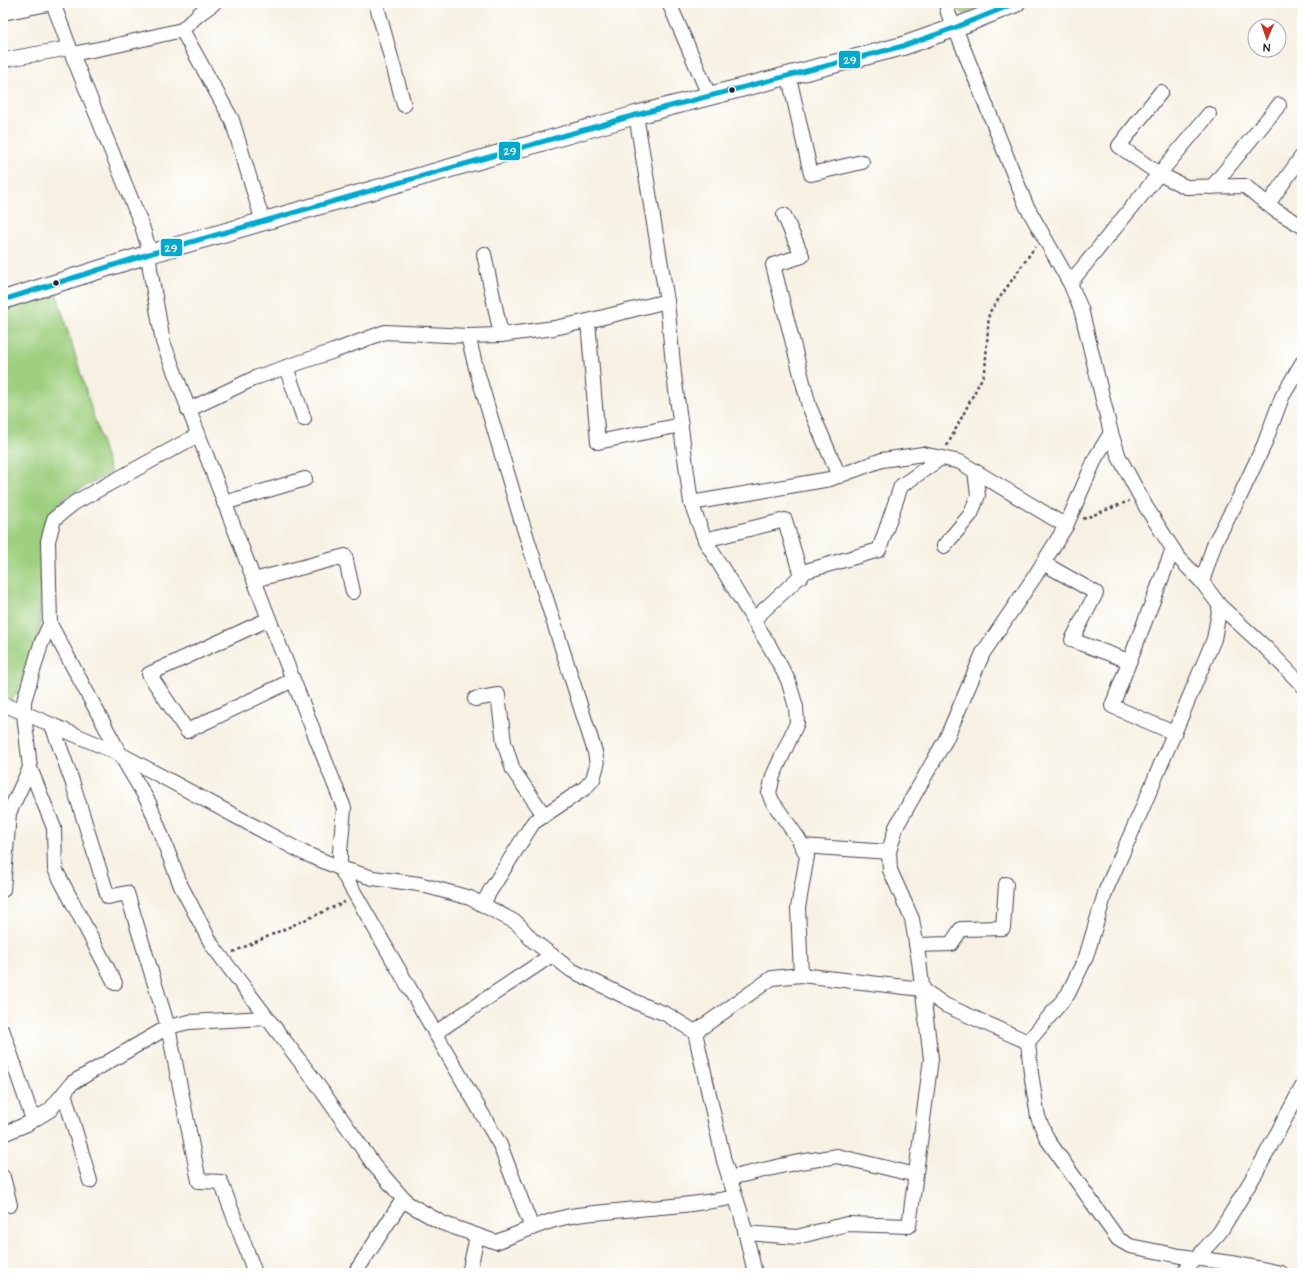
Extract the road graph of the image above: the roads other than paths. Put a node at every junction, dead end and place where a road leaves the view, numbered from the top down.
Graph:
1 (53, 3) edge
2 (214, 3) edge
3 (376, 3) edge
4 (669, 3) edge
5 (946, 3) edge
6 (1014, 3) edge
7 (3, 13) edge
8 (954, 28) junction
9 (182, 30) junction
10 (70, 51) junction
11 (3, 60) edge
12 (789, 77) junction
13 (1160, 92) dead end
14 (709, 96) junction
15 (404, 105) dead end
16 (1279, 105) dead end
17 (1209, 114) dead end
18 (636, 115) junction
19 (1302, 156) edge
20 (862, 162) dead end
21 (1159, 174) junction
22 (1212, 187) junction
23 (1268, 204) junction
24 (784, 215) dead end
25 (263, 222) junction
26 (1302, 226) edge
27 (149, 254) junction
28 (484, 254) dead end
29 (1070, 283) junction
30 (3, 300) edge
31 (667, 301) junction
32 (588, 321) junction
33 (501, 335) junction
34 (468, 336) junction
35 (1302, 363) edge
36 (286, 367) junction
37 (188, 410) junction
38 (304, 419) dead end
39 (681, 426) junction
40 (1110, 433) junction
41 (198, 435) junction
42 (941, 458) junction
43 (975, 471) junction
44 (839, 476) junction
45 (304, 478) dead end
46 (224, 504) junction
47 (691, 504) junction
48 (1066, 526) junction
49 (705, 540) junction
50 (944, 546) dead end
51 (1173, 549) junction
52 (1043, 563) junction
53 (801, 576) junction
54 (254, 580) junction
55 (1202, 582) junction
56 (353, 592) dead end
57 (1220, 606) junction
58 (269, 619) junction
59 (753, 620) junction
60 (50, 624) junction
61 (1129, 661) junction
62 (293, 680) junction
63 (1302, 685) edge
64 (475, 699) dead end
65 (3, 704) edge
66 (24, 714) junction
67 (52, 725) junction
68 (1174, 733) junction
69 (120, 754) junction
70 (30, 768) junction
71 (544, 815) junction
72 (802, 846) junction
73 (889, 852) junction
74 (340, 868) junction
75 (1006, 884) dead end
76 (3, 890) edge
77 (483, 904) junction
78 (916, 945) junction
79 (552, 955) junction
80 (801, 975) junction
81 (115, 983) dead end
82 (922, 989) junction
83 (267, 1018) junction
84 (168, 1027) junction
85 (3, 1032) edge
86 (695, 1032) junction
87 (435, 1033) junction
88 (1028, 1042) junction
89 (1302, 1087) edge
90 (64, 1093) junction
91 (33, 1120) junction
92 (3, 1134) edge
93 (916, 1175) junction
94 (3, 1177) edge
95 (729, 1178) junction
96 (90, 1181) dead end
97 (735, 1197) junction
98 (404, 1198) junction
99 (10, 1205) dead end
100 (532, 1228) junction
101 (746, 1233) junction
102 (477, 1236) junction
103 (1196, 1258) junction
104 (255, 1273) edge
105 (355, 1273) edge
106 (469, 1273) edge
107 (755, 1273) edge
108 (1184, 1273) edge
109 (1281, 1273) edge

1 - 7 street
1 - 10 street
2 - 9 street
3 - 15 street
4 - 14 street
5 - 8 street
6 - 8 main road
8 - 12 main road
8 - 29 street
9 - 10 street
9 - 25 street
10 - 11 street
10 - 27 street
12 - 14 main road
12 - 20 street
13 - 21 street
14 - 18 main road
16 - 22 street
17 - 21 street
18 - 25 main road
18 - 31 street
19 - 23 street
21 - 22 street
21 - 29 street
22 - 23 street
23 - 26 street
24 - 44 street
25 - 27 main road
27 - 30 main road
27 - 37 street
28 - 33 street
29 - 40 street
31 - 32 street
31 - 39 street
32 - 33 street
32 - 39 street
33 - 34 street
34 - 36 street
34 - 71 street
35 - 55 street
36 - 37 street
36 - 38 street
37 - 41 street
39 - 47 street
40 - 48 street
40 - 51 street
41 - 46 street
41 - 60 street
42 - 43 street
42 - 44 street
42 - 53 street
43 - 48 street
43 - 50 street
44 - 47 street
45 - 46 street
46 - 54 street
47 - 49 street
48 - 52 street
49 - 53 street
49 - 59 street
51 - 55 street
51 - 61 street
52 - 61 street
52 - 73 street
53 - 59 street
54 - 56 street
54 - 58 street
55 - 57 street
57 - 63 street
57 - 68 street
58 - 62 street
58 - 62 street
59 - 72 street
60 - 66 street
60 - 69 street
61 - 68 street
62 - 74 street
64 - 71 street
65 - 66 street
66 - 67 street
66 - 70 street
67 - 69 street
67 - 84 street
68 - 88 street
69 - 74 street
69 - 83 street
70 - 76 street
70 - 81 street
71 - 77 street
72 - 73 street
72 - 80 street
73 - 78 street
74 - 77 street
74 - 87 street
75 - 78 street
77 - 79 street
78 - 82 street
79 - 86 street
79 - 87 street
80 - 82 street
80 - 86 street
82 - 88 street
82 - 93 street
83 - 84 street
83 - 98 street
84 - 90 street
84 - 104 street
85 - 91 street
86 - 95 street
87 - 100 street
88 - 103 street
89 - 103 street
90 - 91 street
90 - 96 street
91 - 92 street
93 - 95 street
93 - 101 street
94 - 99 street
95 - 97 street
97 - 100 street
97 - 101 street
98 - 102 street
98 - 105 street
100 - 102 street
101 - 107 street
102 - 106 street
103 - 108 street
103 - 109 street

